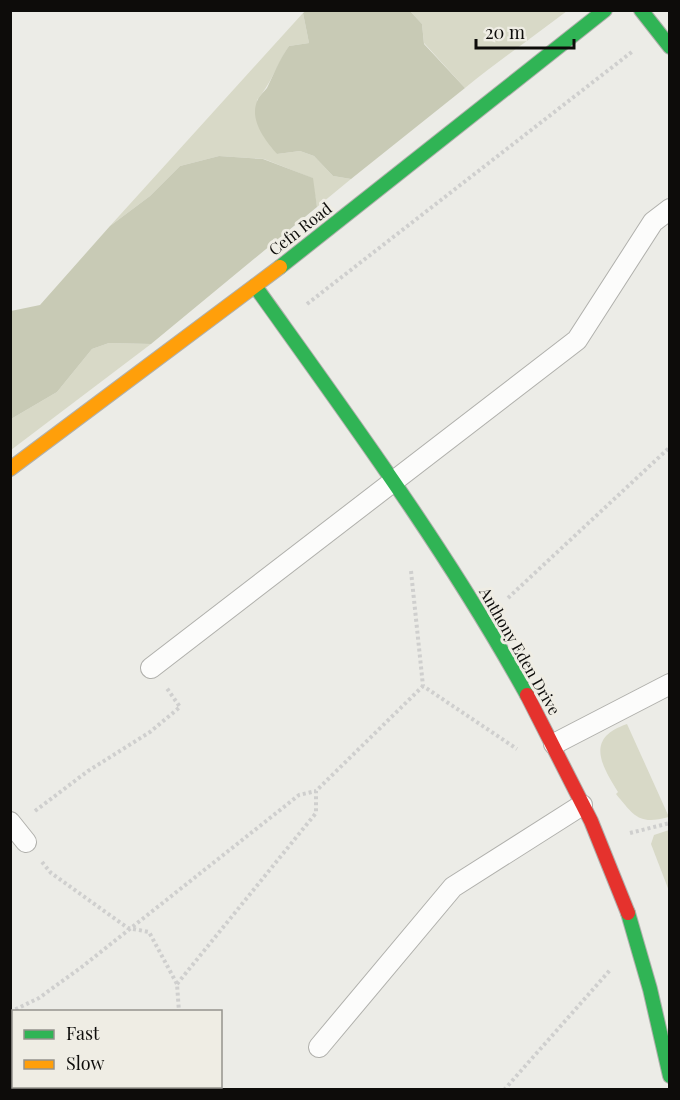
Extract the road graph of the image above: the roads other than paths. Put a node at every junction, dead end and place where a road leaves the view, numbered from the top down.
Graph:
1 (605, 10) edge
2 (641, 10) edge
3 (669, 47) edge
4 (669, 208) edge
5 (255, 286) junction
6 (10, 469) edge
7 (395, 482) junction
8 (151, 668) road end
9 (669, 684) edge
10 (554, 744) junction
11 (582, 805) junction
12 (12, 824) edge
13 (27, 842) road end
14 (319, 1047) dead end
15 (669, 1076) edge

1 - 5 street, Cefn Road
2 - 3 street
4 - 7 lane
5 - 6 street, Cefn Road
5 - 7 street, Anthony Eden Drive
7 - 8 lane
7 - 10 street, Anthony Eden Drive
9 - 10 lane
10 - 11 street, Anthony Eden Drive
11 - 14 lane
11 - 15 street, Anthony Eden Drive
12 - 13 lane

